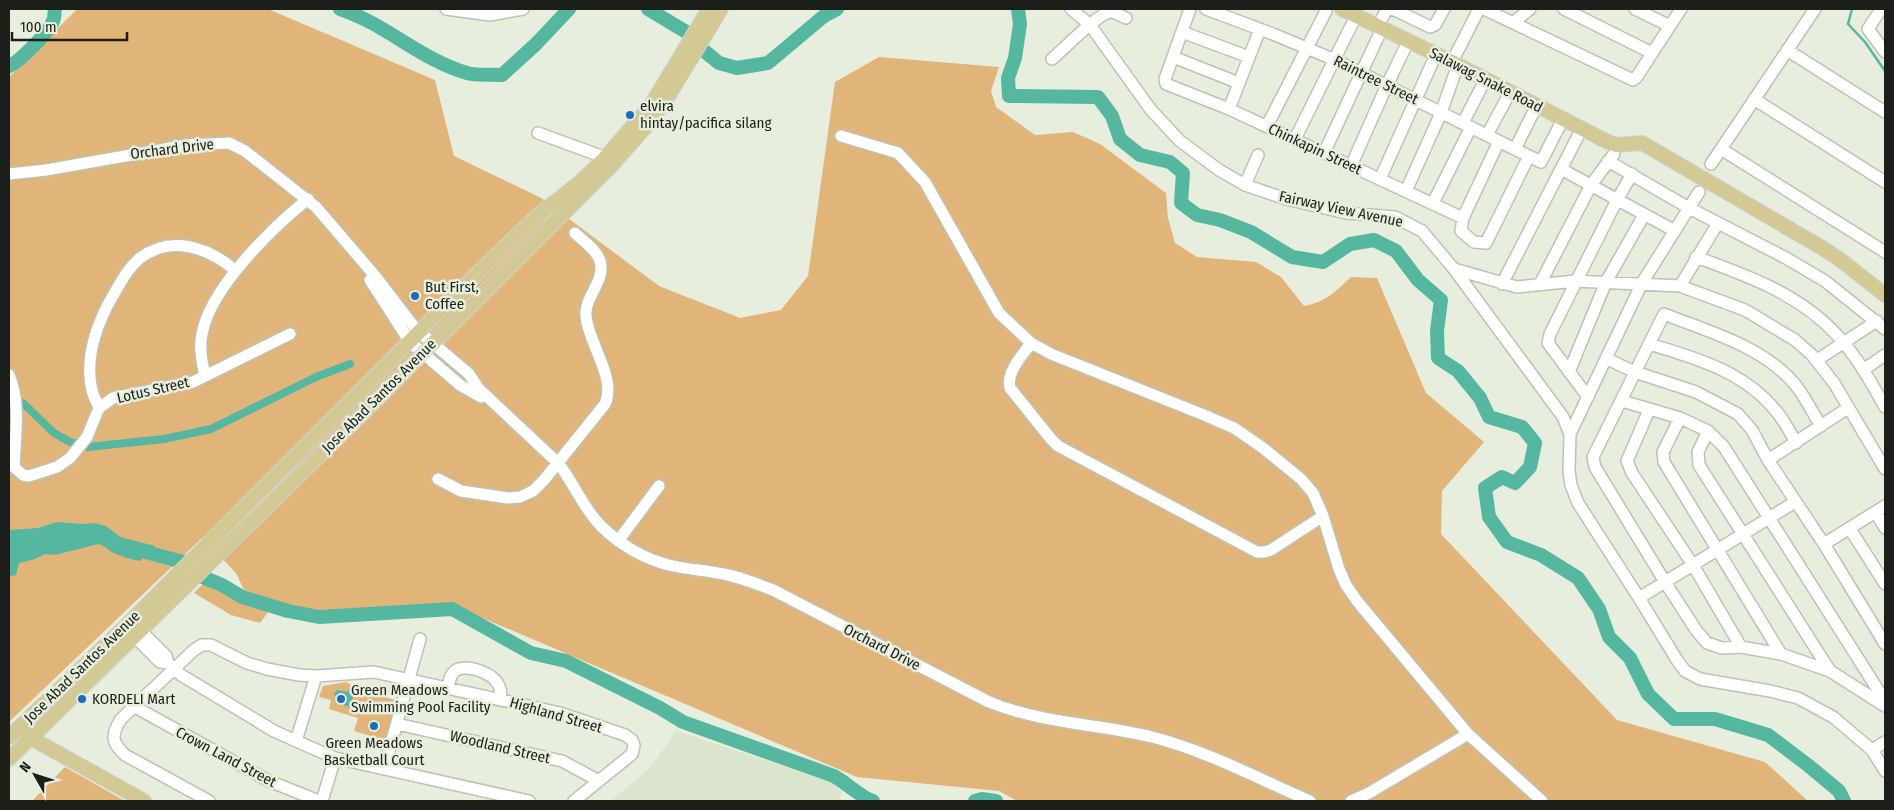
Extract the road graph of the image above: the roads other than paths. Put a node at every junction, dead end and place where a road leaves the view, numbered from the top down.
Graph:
1 (446, 9) edge
2 (523, 9) edge
3 (709, 9) edge
4 (721, 9) edge
5 (1071, 9) edge
6 (1190, 9) edge
7 (1206, 9) edge
8 (1388, 9) edge
9 (1444, 9) edge
10 (1479, 9) edge
11 (1484, 9) edge
12 (1530, 9) edge
13 (1564, 9) edge
14 (1635, 9) edge
15 (1681, 9) edge
16 (1815, 9) edge
17 (1882, 9) edge
18 (1326, 11) dead end
19 (1347, 13) edge
20 (1126, 18) dead end
21 (1514, 22) junction
22 (1090, 25) junction
23 (1670, 26) junction
24 (1260, 29) junction
25 (1378, 31) junction
26 (1182, 32) junction
27 (1307, 48) junction
28 (1405, 48) dead end
29 (1787, 50) junction
30 (1885, 52) edge
31 (1652, 53) junction
32 (1249, 57) junction
33 (1172, 58) junction
34 (1052, 59) dead end
35 (1335, 60) junction
36 (1433, 61) dead end
37 (683, 64) junction
38 (1454, 67) junction
39 (1362, 73) junction
40 (1239, 83) junction
41 (1387, 85) junction
42 (1482, 86) dead end
43 (1507, 98) dead end
44 (1754, 99) junction
45 (1416, 100) junction
46 (1229, 108) junction
47 (1534, 111) dead end
48 (1440, 112) junction
49 (1885, 112) edge
50 (1467, 125) junction
51 (1560, 125) dead end
52 (1267, 126) junction
53 (538, 133) dead end
54 (1487, 135) junction
55 (841, 136) dead end
56 (1578, 136) dead end
57 (1295, 139) junction
58 (1499, 141) junction
59 (1631, 145) junction
60 (1721, 149) junction
61 (1516, 150) junction
62 (1324, 153) junction
63 (1258, 155) dead end
64 (1529, 156) junction
65 (608, 162) junction
66 (1711, 164) dead end
67 (1351, 166) junction
68 (1561, 169) junction
69 (9, 174) edge
70 (1632, 174) junction
71 (1380, 179) junction
72 (1885, 182) edge
73 (1246, 185) junction
74 (1591, 186) junction
75 (1406, 191) junction
76 (1699, 192) dead end
77 (1617, 200) junction
78 (312, 203) junction
79 (1432, 203) junction
80 (1689, 208) junction
81 (1644, 214) junction
82 (1463, 218) junction
83 (1718, 223) junction
84 (1675, 231) junction
85 (575, 233) dead end
86 (1885, 252) edge
87 (1696, 257) junction
88 (1454, 269) junction
89 (235, 270) junction
90 (1575, 281) junction
91 (1606, 282) junction
92 (1642, 283) junction
93 (1502, 284) junction
94 (1540, 284) junction
95 (1680, 286) junction
96 (1885, 295) edge
97 (1885, 305) edge
98 (1881, 325) edge
99 (290, 334) dead end
100 (415, 337) junction
101 (432, 343) junction
102 (1031, 343) junction
103 (1843, 343) junction
104 (1649, 344) junction
105 (422, 354) junction
106 (1885, 355) edge
107 (1607, 359) junction
108 (1817, 360) junction
109 (1864, 370) junction
110 (1569, 372) junction
111 (1635, 372) junction
112 (9, 375) edge
113 (206, 376) junction
114 (1882, 394) edge
115 (1588, 397) junction
116 (1622, 401) junction
117 (1885, 407) edge
118 (99, 408) junction
119 (1848, 408) junction
120 (1649, 410) junction
121 (505, 414) junction
122 (1680, 418) junction
123 (1821, 426) junction
124 (1708, 431) junction
125 (1570, 434) junction
126 (1796, 443) junction
127 (1768, 460) junction
128 (558, 463) junction
129 (1885, 469) edge
130 (438, 479) dead end
131 (659, 486) dead end
132 (1795, 502) junction
133 (1881, 510) edge
134 (1323, 516) junction
135 (1769, 518) junction
136 (1885, 528) edge
137 (1850, 529) junction
138 (1744, 534) junction
139 (618, 541) junction
140 (1824, 544) junction
141 (1717, 550) junction
142 (1693, 565) junction
143 (1665, 582) junction
144 (1885, 584) edge
145 (1639, 598) junction
146 (133, 629) junction
147 (420, 639) dead end
148 (1885, 644) edge
149 (1742, 647) junction
150 (1781, 654) junction
151 (171, 666) junction
152 (1830, 671) junction
153 (316, 676) junction
154 (409, 680) junction
155 (448, 688) junction
156 (500, 699) junction
157 (1885, 701) edge
158 (1885, 706) edge
159 (135, 707) junction
160 (397, 724) junction
161 (20, 726) junction
162 (1468, 734) junction
163 (9, 737) edge
164 (31, 738) junction
165 (296, 741) junction
166 (1885, 742) edge
167 (1872, 750) junction
168 (336, 758) junction
169 (9, 759) edge
170 (384, 769) junction
171 (1885, 771) edge
172 (599, 781) junction
173 (144, 801) edge
174 (210, 801) edge
175 (320, 801) edge
176 (529, 801) edge
177 (574, 801) edge
178 (1310, 801) edge
179 (1351, 801) edge
180 (1542, 801) edge

1 - 2 street
3 - 37 main road, Jose Abad Santos Avenue
4 - 37 main road, Jose Abad Santos Avenue
5 - 22 street, Fairway View Avenue
6 - 26 street
7 - 24 street, Raintree Street
8 - 9 street
8 - 25 street
10 - 38 street
11 - 21 street
12 - 21 street
13 - 31 street
14 - 23 street
15 - 23 street
16 - 29 street
17 - 30 street
18 - 27 street
19 - 25 main road, Salawag Snake Road
19 - 35 street
20 - 22 street
21 - 31 street
22 - 34 street
22 - 73 street, Fairway View Avenue
23 - 31 street
24 - 27 street, Raintree Street
24 - 32 street
25 - 38 main road, Salawag Snake Road
25 - 39 street
26 - 32 street
26 - 33 street
27 - 35 street, Raintree Street
27 - 52 street
28 - 41 street
29 - 44 street
29 - 49 street
32 - 40 street
33 - 40 street
33 - 46 street, Chinkapin Street
35 - 39 street, Raintree Street
35 - 57 street
36 - 45 street
37 - 65 main road, Jose Abad Santos Avenue
38 - 48 street
38 - 59 main road, Salawag Snake Road
39 - 41 street, Raintree Street
39 - 62 street
40 - 46 street
41 - 45 street, Raintree Street
41 - 67 street
42 - 50 street
43 - 54 street
44 - 60 street
44 - 72 street
45 - 48 street, Raintree Street
45 - 71 street
46 - 52 street, Chinkapin Street
47 - 61 street
48 - 50 street, Raintree Street
48 - 75 street
50 - 54 street, Raintree Street
50 - 79 street
51 - 64 street, Raintree Street
52 - 57 street, Chinkapin Street
53 - 65 street
54 - 58 street, Raintree Street
55 - 102 street
56 - 68 street
57 - 62 street, Chinkapin Street
58 - 61 street, Raintree Street
58 - 82 street
59 - 96 main road, Salawag Snake Road
59 - 97 main road, Salawag Snake Road
60 - 66 street
60 - 86 street
61 - 64 street, Raintree Street
62 - 67 street, Chinkapin Street
63 - 73 street
64 - 82 street
65 - 100 main road, Jose Abad Santos Avenue
65 - 101 main road, Jose Abad Santos Avenue
67 - 71 street, Chinkapin Street
68 - 74 street
68 - 93 street
69 - 78 street, Orchard Drive
70 - 74 street
70 - 77 street
70 - 80 street
71 - 75 street, Chinkapin Street
73 - 88 street, Fairway View Avenue
74 - 77 street
74 - 94 street
75 - 79 street, Chinkapin Street
76 - 80 street
77 - 81 street
77 - 90 street
78 - 89 street
78 - 100 street, Orchard Drive
79 - 82 street, Chinkapin Street
80 - 83 street
80 - 84 street
81 - 84 street
81 - 91 street
83 - 87 street
83 - 98 street
84 - 92 street
85 - 128 street
87 - 95 street
87 - 103 street
88 - 93 street
88 - 125 street, Fairway View Avenue
89 - 113 street
89 - 118 street
90 - 91 street
90 - 94 street
90 - 110 street
91 - 92 street
91 - 110 street
92 - 95 street
92 - 107 street
93 - 94 street
95 - 108 street
98 - 103 street
99 - 113 street, Lotus Street
100 - 101 street, Orchard Drive
100 - 105 street, Orchard Drive
100 - 146 main road, Jose Abad Santos Avenue
101 - 105 main road, Jose Abad Santos Avenue
101 - 121 street, Orchard Drive
102 - 134 street
102 - 134 street
103 - 108 street
103 - 109 street
104 - 111 street
104 - 123 street
104 - 126 street
105 - 121 street, Orchard Drive
105 - 146 main road, Jose Abad Santos Avenue
106 - 109 street
107 - 111 street
107 - 115 street
108 - 119 street
109 - 114 street
110 - 115 street
111 - 116 street
111 - 127 street
112 - 118 street, Lotus Street
113 - 118 street, Lotus Street
114 - 117 street
115 - 125 street
116 - 120 street
116 - 143 street
119 - 123 street
119 - 129 street
120 - 122 street
120 - 142 street
121 - 128 street, Orchard Drive
122 - 124 street
122 - 141 street
123 - 126 street
124 - 135 street
124 - 138 street
125 - 145 street
126 - 127 street
127 - 132 street
128 - 130 street
128 - 139 street, Orchard Drive
131 - 139 street
132 - 135 street
132 - 140 street
133 - 136 street
133 - 137 street
134 - 162 street
135 - 138 street
135 - 157 street
137 - 140 street
137 - 144 street
138 - 141 street
138 - 152 street
139 - 178 street, Orchard Drive
140 - 148 street
141 - 142 street
141 - 150 street
142 - 143 street
142 - 149 street
143 - 145 street
143 - 149 street
145 - 167 street
146 - 151 street
146 - 161 main road, Jose Abad Santos Avenue
146 - 164 main road, Jose Abad Santos Avenue
147 - 154 street
149 - 150 street
150 - 152 street
151 - 153 street, Highland Street
151 - 159 street
151 - 165 street
152 - 158 street
153 - 154 street, Highland Street
153 - 165 street
154 - 155 street, Highland Street
154 - 160 street
155 - 156 street, Highland Street
155 - 156 street
156 - 172 street, Highland Street
159 - 174 street
159 - 175 street, Crown Land Street
160 - 170 street
160 - 172 street, Woodland Street
161 - 163 main road, Jose Abad Santos Avenue
161 - 164 main road
162 - 179 street
162 - 180 street
164 - 169 main road, Jose Abad Santos Avenue
164 - 173 main road
165 - 168 street
166 - 167 street
167 - 171 street
168 - 170 street
168 - 175 street
170 - 176 street
172 - 177 street

